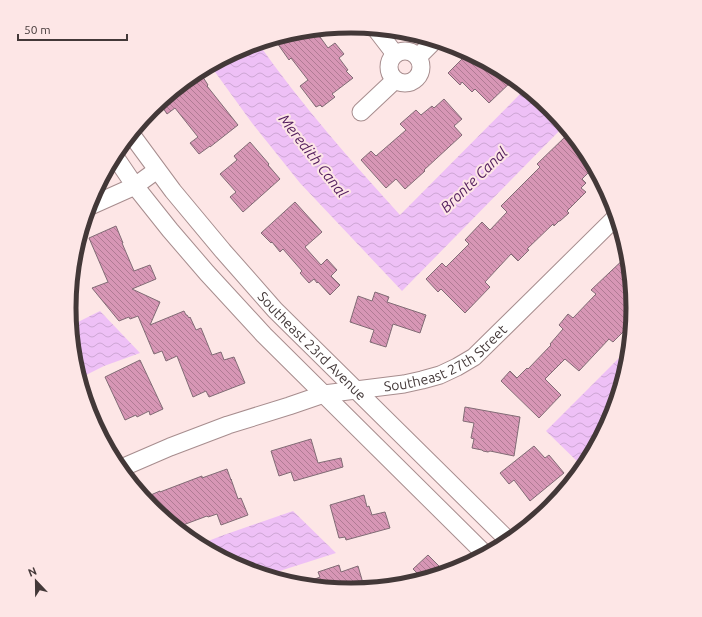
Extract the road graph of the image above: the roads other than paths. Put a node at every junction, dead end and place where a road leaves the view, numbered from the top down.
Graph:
1 (381, 35) edge
2 (430, 45) edge
3 (395, 54) junction
4 (418, 57) junction
5 (395, 80) junction
6 (361, 112) dead end
7 (134, 138) edge
8 (118, 161) edge
9 (157, 170) junction
10 (135, 186) junction
11 (95, 205) edge
12 (612, 221) edge
13 (355, 389) junction
14 (324, 394) junction
15 (125, 466) edge
16 (505, 537) edge
17 (482, 551) edge

1 - 3 street
2 - 4 street
3 - 4 street
3 - 5 street
4 - 5 street
5 - 6 street
7 - 9 street, Southeast 23rd Avenue
8 - 10 street, Southeast 23rd Avenue
9 - 10 street
9 - 13 street, Southeast 23rd Avenue
10 - 11 street
10 - 14 street, Southeast 23rd Avenue
12 - 13 street, Southeast 27th Street
13 - 14 street, Southeast 27th Street
13 - 16 street, Southeast 23rd Avenue
14 - 15 street, Southeast 27th Street
14 - 17 street, Southeast 23rd Avenue

